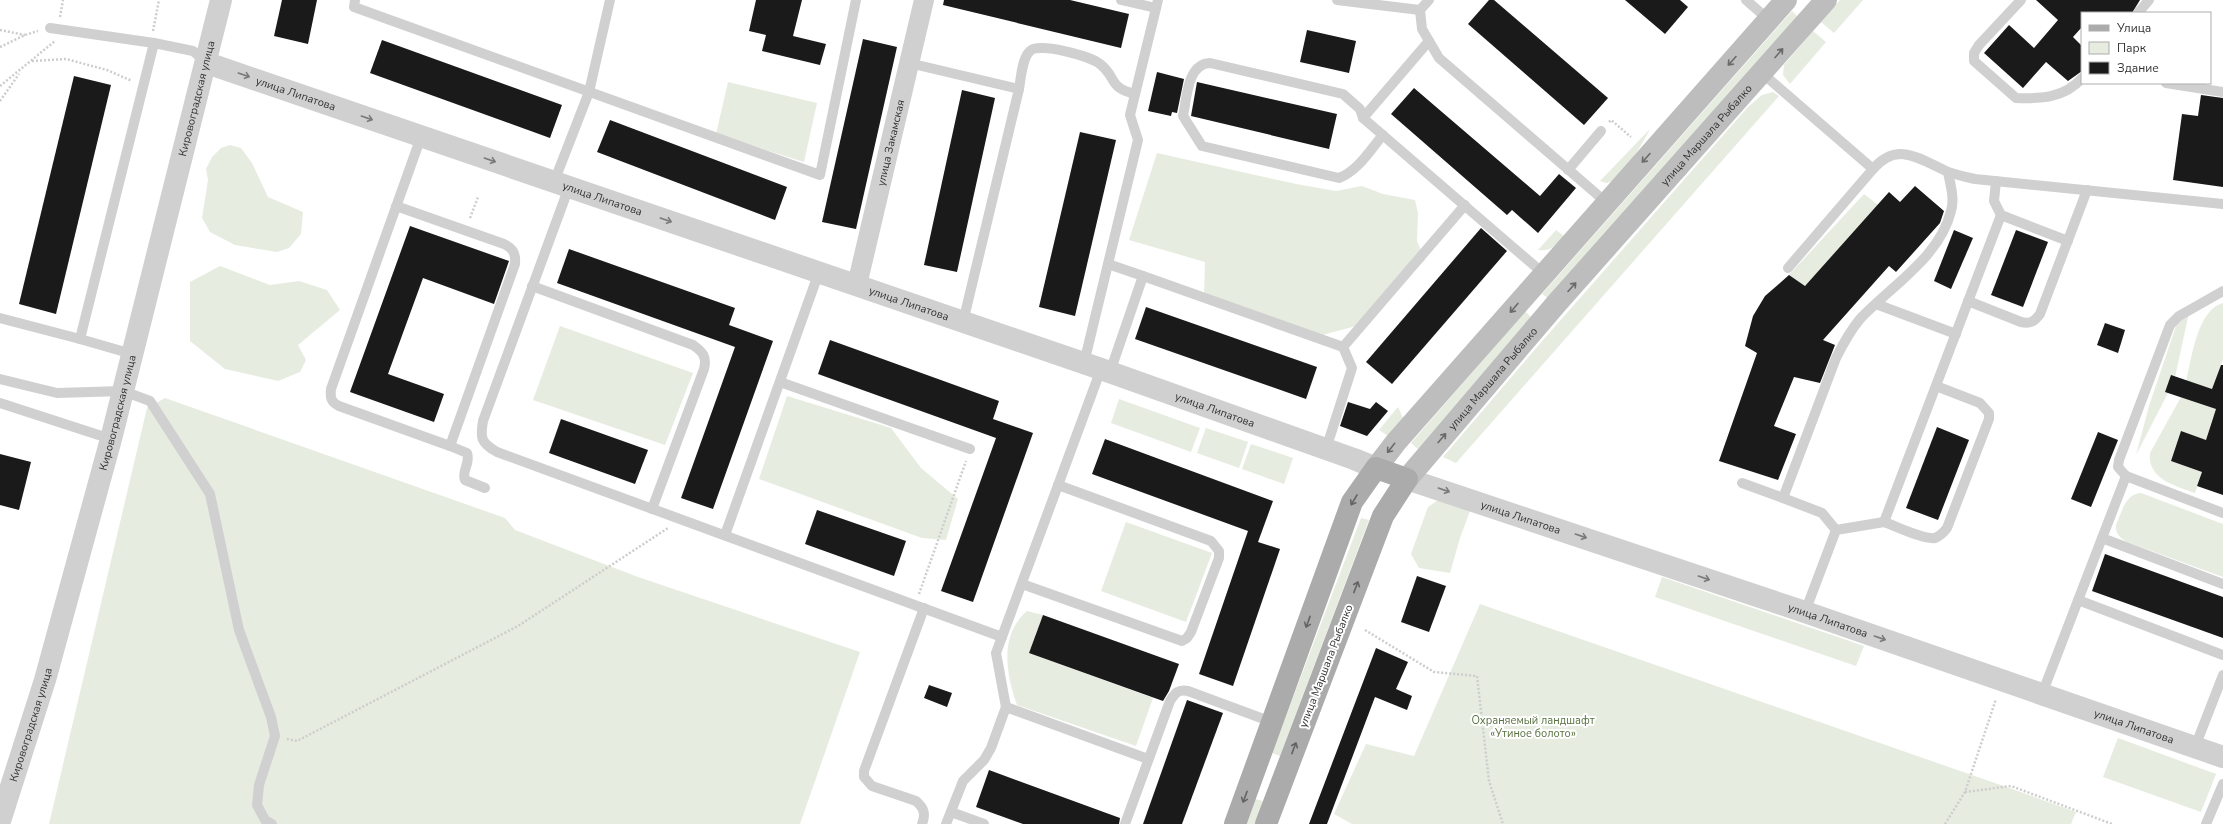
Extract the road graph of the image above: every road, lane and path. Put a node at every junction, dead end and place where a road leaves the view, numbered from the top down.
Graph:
1 (159, 0) edge
2 (221, 0) edge
3 (355, 0) edge
4 (610, 0) edge
5 (856, 0) edge
6 (924, 0) edge
7 (1121, 0) edge
8 (1337, 0) edge
9 (1429, 0) edge
10 (1746, 0) edge
11 (1786, 0) edge
12 (1826, 0) edge
13 (2021, 0) edge
14 (2149, 0) edge
15 (1157, 4) edge
16 (1420, 10) junction
17 (2139, 12) edge
18 (1769, 20) junction
19 (55, 28) junction
20 (0, 30) edge
21 (25, 35) junction
22 (1429, 41) junction
23 (152, 43) junction
24 (0, 47) edge
25 (32, 61) junction
26 (207, 63) junction
27 (909, 63) junction
28 (22, 70) junction
29 (1762, 73) junction
30 (2081, 79) edge
31 (2172, 84) edge
32 (0, 86) edge
33 (144, 86) junction
34 (1019, 88) junction
35 (589, 92) junction
36 (2223, 92) edge
37 (1135, 94) junction
38 (0, 101) edge
39 (1363, 118) junction
40 (1601, 131) joint
41 (1383, 135) junction
42 (421, 136) junction
43 (1631, 137) dead end
44 (1873, 169) junction
45 (1568, 170) junction
46 (1948, 172) junction
47 (1996, 182) junction
48 (561, 185) junction
49 (2087, 190) junction
50 (478, 198) dead end
51 (1607, 203) junction
52 (2223, 204) edge
53 (1464, 205) junction
54 (396, 206) junction
55 (475, 206) dead end
56 (2001, 215) junction
57 (2068, 241) junction
58 (1108, 264) junction
59 (1788, 268) dead end
60 (819, 272) junction
61 (1143, 276) junction
62 (1539, 280) junction
63 (857, 285) junction
64 (532, 286) junction
65 (2223, 291) edge
66 (1968, 301) junction
67 (1556, 304) junction
68 (1876, 304) junction
69 (0, 318) edge
70 (963, 322) junction
71 (1956, 334) junction
72 (80, 339) junction
73 (1343, 346) junction
74 (132, 354) junction
75 (1098, 368) junction
76 (0, 379) edge
77 (780, 382) junction
78 (1936, 386) junction
79 (123, 391) junction
80 (0, 403) edge
81 (111, 439) junction
82 (450, 446) junction
83 (970, 449) joint
84 (1326, 449) junction
85 (1376, 468) junction
86 (2126, 476) junction
87 (1407, 479) junction
88 (1742, 482) dead end
89 (1058, 485) junction
90 (485, 488) dead end
91 (1783, 498) junction
92 (652, 509) junction
93 (2223, 513) edge
94 (682, 519) junction
95 (1884, 522) junction
96 (1836, 530) junction
97 (725, 535) junction
98 (2102, 538) junction
99 (1022, 584) junction
100 (2223, 584) edge
101 (2078, 600) junction
102 (920, 607) junction
103 (1805, 612) junction
104 (1365, 630) dead end
105 (1002, 637) junction
106 (2223, 655) edge
107 (2223, 675) edge
108 (2002, 680) junction
109 (2042, 694) junction
110 (1006, 707) junction
111 (1272, 722) junction
112 (275, 736) junction
113 (2195, 748) junction
114 (2223, 757) edge
115 (1148, 759) junction
116 (1252, 777) junction
117 (1280, 784) junction
118 (2223, 784) edge
119 (1965, 792) junction
120 (951, 812) junction
121 (0, 821) edge
122 (272, 824) edge
123 (922, 824) edge
124 (946, 824) edge
125 (984, 824) edge
126 (1125, 824) edge
127 (1235, 824) edge
128 (1266, 824) edge
129 (1504, 824) edge
130 (1946, 824) edge
131 (2112, 824) edge
132 (2206, 824) edge

1 - 23 path
2 - 26 street, Кировоградская улица
3 - 35 lane
4 - 35 lane
5 - 35 lane
6 - 27 street, улица Закамская
7 - 15 lane
8 - 16 lane
9 - 16 lane
10 - 18 lane
11 - 18 main road
29 -> 12 main road, улица Маршала Рыбалко
13 - 30 lane
14 - 17 lane
15 - 37 lane
16 - 22 lane
18 -> 51 main road
19 - 21 path
19 - 23 lane
19 - 25 path
20 - 21 path
21 - 24 path
22 - 39 lane
22 - 45 lane
23 - 26 lane
23 - 33 lane
25 - 28 path
25 - 33 path
26 -> 42 street, улица Липатова
26 - 74 street, Кировоградская улица
27 - 34 lane
27 - 63 street, улица Закамская
28 - 32 path
28 - 38 path
29 - 44 lane
67 -> 29 main road, улица Маршала Рыбалко
31 - 36 lane
33 - 72 lane
34 - 37 lane
34 - 70 lane
35 - 48 lane
37 - 58 lane
39 - 41 lane
39 - 41 lane
40 - 43 path
40 - 45 lane
41 - 53 lane
42 -> 48 street, улица Липатова
42 - 54 lane
44 - 46 lane
44 - 59 lane
45 - 51 lane
46 - 47 lane
46 - 68 lane
47 - 49 lane
47 - 56 lane
48 -> 60 street, улица Липатова
48 - 64 lane
49 - 52 lane
49 - 57 lane
50 - 55 path
51 - 62 main road
53 - 62 lane
53 - 73 lane
54 - 82 lane
54 - 82 lane
56 - 57 lane
56 - 66 lane
57 - 66 lane
58 - 61 lane
58 - 75 lane
60 - 63 street, улица Липатова
60 - 77 lane
61 - 73 lane
61 - 75 lane
62 - 67 main road
62 -> 85 main road
63 - 70 street, улица Липатова
64 - 92 lane
64 - 92 lane
65 - 86 lane
66 - 71 lane
87 -> 67 main road, улица Маршала Рыбалко
68 - 71 lane
68 - 91 lane
69 - 72 lane
70 - 75 street, улица Липатова
71 - 78 lane
72 - 74 lane
73 - 84 lane
74 - 79 street, Кировоградская улица
75 - 84 street, улица Липатова
75 - 89 lane
76 - 79 lane
77 - 83 lane
77 - 97 lane
78 - 95 lane
78 - 95 lane
79 - 81 street, Кировоградская улица
79 - 112 lane
80 - 81 lane
81 - 121 street, Кировоградская улица
82 - 90 lane
83 - 102 path
84 - 85 street, улица Липатова
85 - 87 main road, улица Липатова
85 -> 111 main road
86 - 93 lane
86 - 98 lane
87 -> 103 street, улица Липатова
117 -> 87 main road, улица Маршала Рыбалко
88 - 91 lane
89 - 99 lane
89 - 99 lane
91 - 96 lane
92 - 94 lane
94 - 97 lane
94 - 112 path
95 - 96 lane
96 - 103 lane
97 - 102 lane
98 - 100 lane
98 - 101 lane
99 - 105 lane
101 - 106 lane
101 - 109 lane
102 - 105 lane
102 - 123 lane
103 -> 108 street, улица Липатова
104 - 129 path
105 - 110 lane
107 - 113 lane
108 - 109 street, улица Липатова
108 - 119 path
109 - 113 street, улица Липатова
110 - 115 lane
110 - 120 lane
111 - 115 lane
111 - 116 main road
112 - 122 lane
113 - 114 street, улица Липатова
115 - 126 lane
116 - 117 main road
116 -> 127 main road
117 - 128 main road, улица Маршала Рыбалко
118 - 132 lane
119 - 130 path
119 - 131 path
120 - 124 lane
120 - 125 lane

